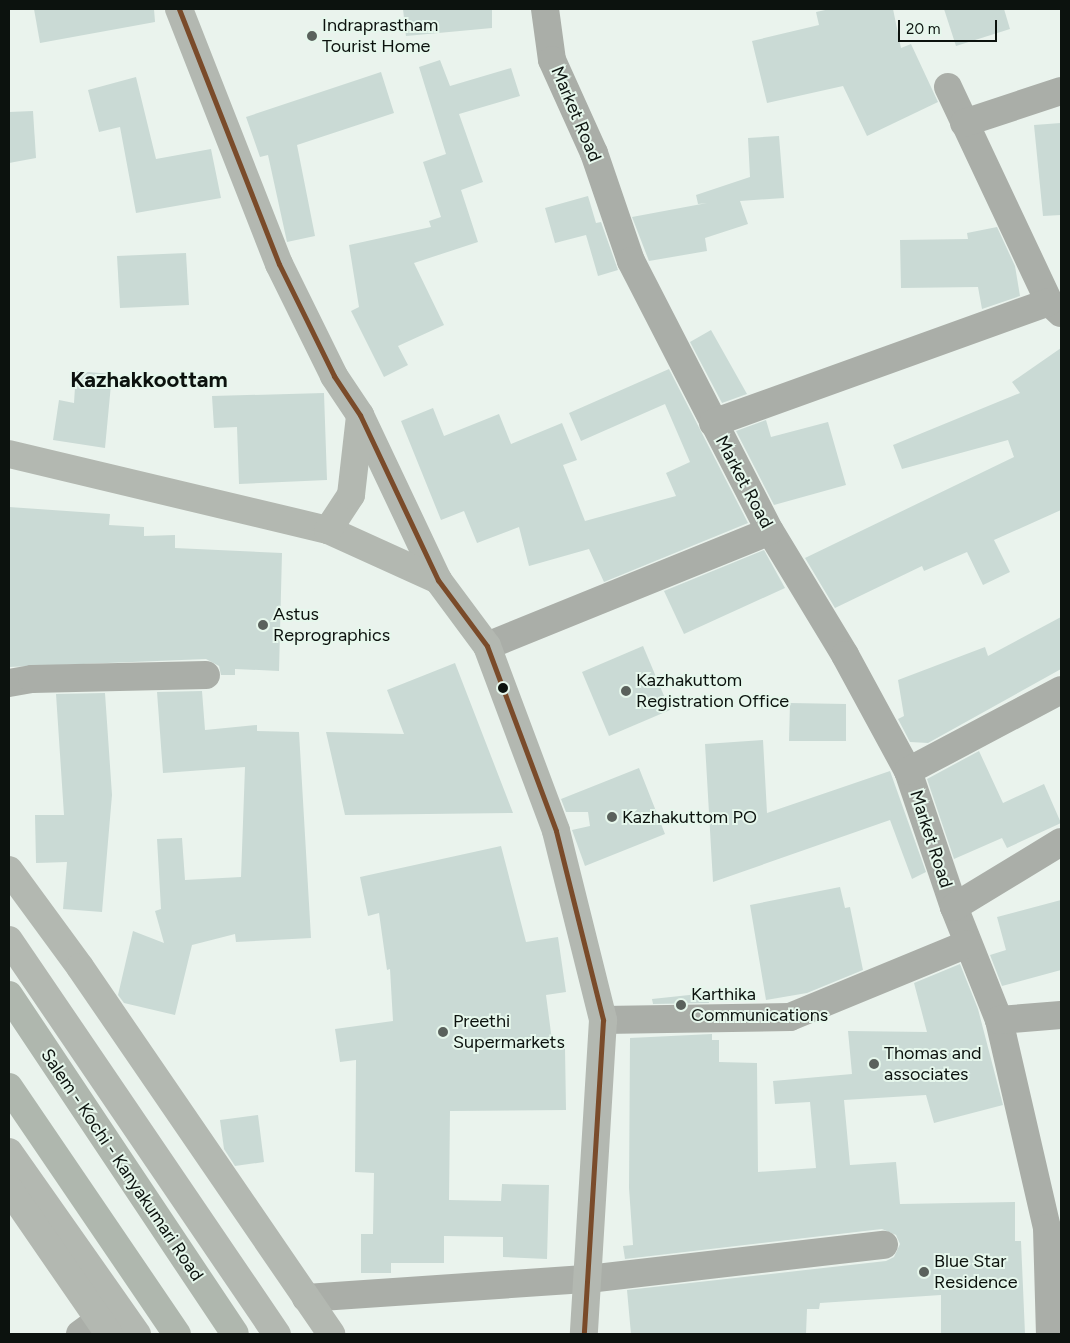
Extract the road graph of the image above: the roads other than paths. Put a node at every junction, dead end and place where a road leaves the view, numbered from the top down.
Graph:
1 (179, 9) edge
2 (545, 9) edge
3 (948, 87) dead end
4 (1061, 91) edge
5 (964, 123) junction
6 (1055, 308) edge
7 (360, 415) junction
8 (713, 424) junction
9 (9, 454) edge
10 (328, 530) junction
11 (770, 531) junction
12 (438, 580) junction
13 (487, 646) junction
14 (206, 675) dead end
15 (9, 683) edge
16 (1061, 690) edge
17 (908, 771) junction
18 (1061, 842) edge
19 (9, 870) edge
20 (954, 906) junction
21 (9, 940) edge
22 (967, 944) junction
23 (9, 995) edge
24 (1061, 1015) edge
25 (603, 1020) junction
26 (998, 1020) junction
27 (9, 1087) edge
28 (9, 1152) edge
29 (9, 1189) edge
30 (884, 1245) dead end
31 (588, 1279) junction
32 (306, 1298) junction
33 (1054, 1324) edge
34 (96, 1330) edge
35 (137, 1334) edge
36 (177, 1334) edge
37 (235, 1334) edge
38 (277, 1334) edge
39 (331, 1334) edge
40 (584, 1334) edge

1 - 7 main road
2 - 8 street, Market Road
3 - 5 street
4 - 5 street
5 - 6 street
6 - 8 street
7 - 10 main road
7 - 12 main road
8 - 11 street, Market Road
9 - 10 main road
10 - 12 main road
11 - 13 street
11 - 17 street, Market Road
12 - 13 main road
13 - 25 main road
14 - 15 street
16 - 17 street
17 - 20 street, Market Road
18 - 20 street
19 - 32 main road
20 - 22 street, Market Road
21 - 38 main road
22 - 25 street
22 - 26 street, Market Road
23 - 37 highway, Salem - Kochi - Kanyakumari Road
24 - 26 street
25 - 31 main road
26 - 33 street, Market Road
27 - 36 highway
28 - 35 main road
29 - 34 main road
30 - 31 street
31 - 32 street
31 - 40 main road
32 - 39 main road

